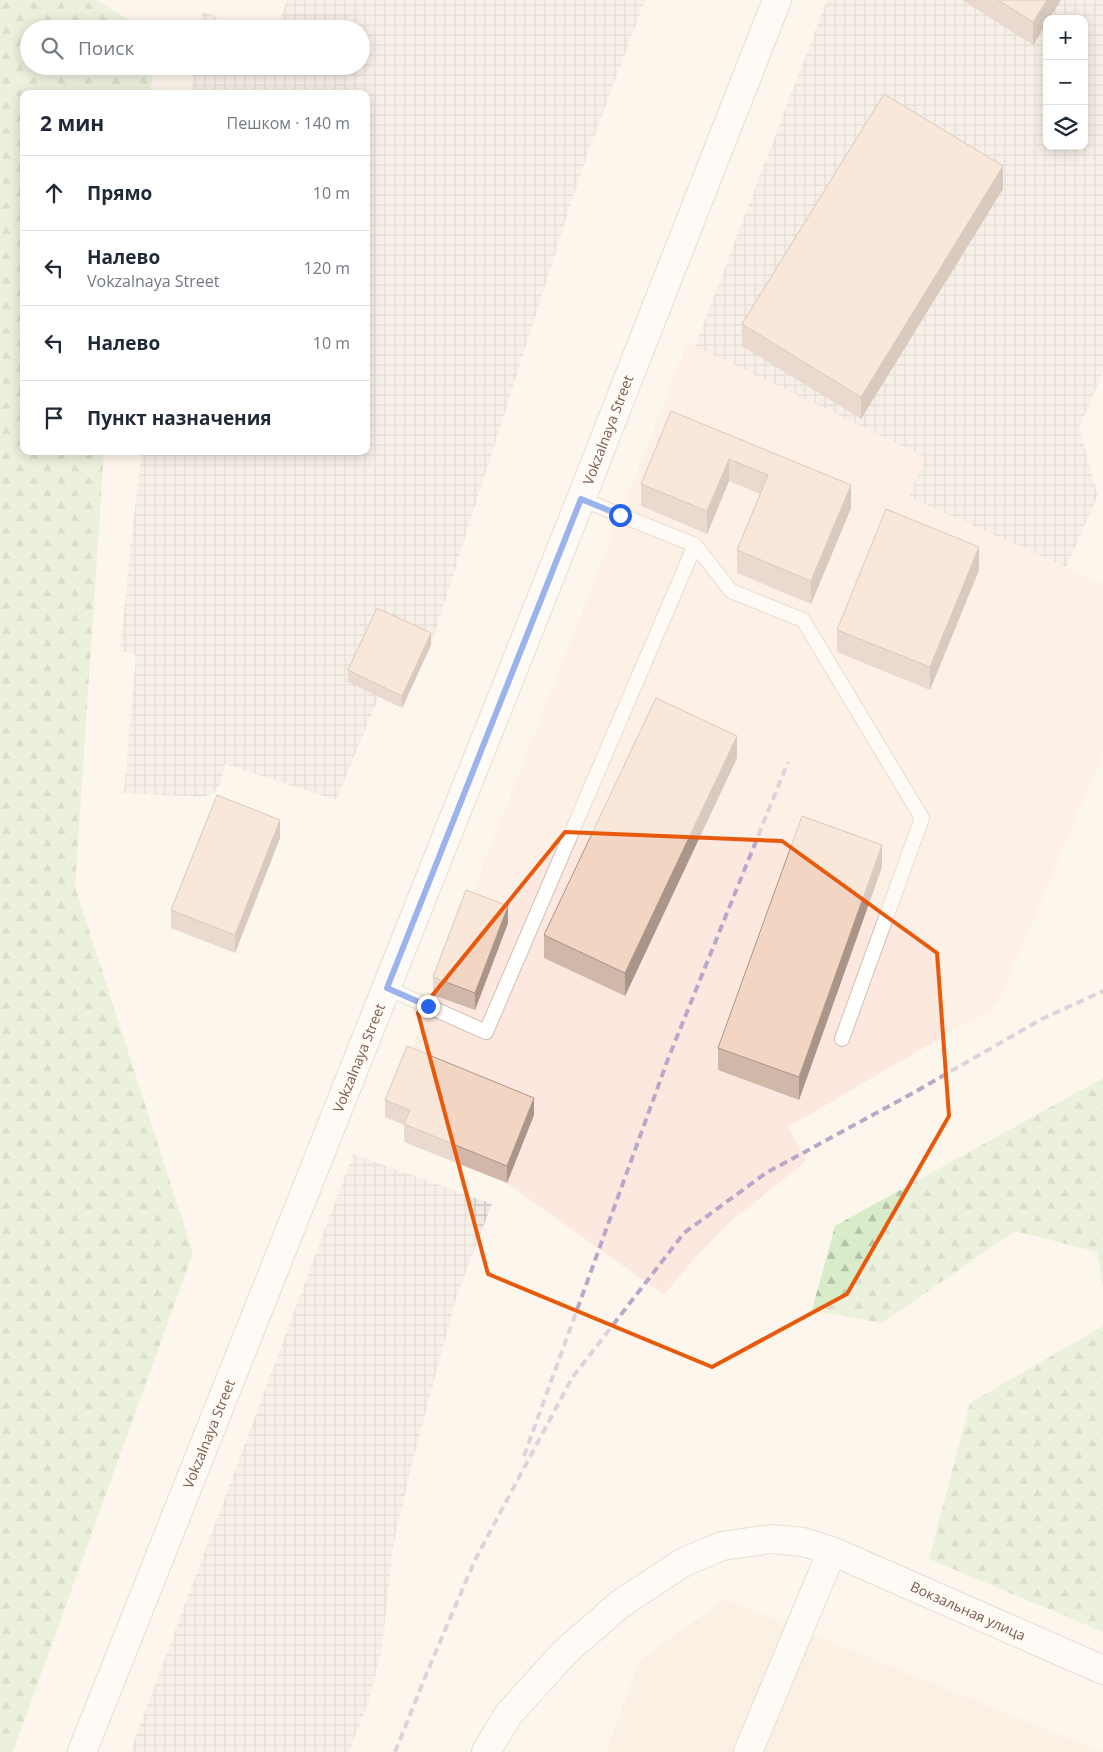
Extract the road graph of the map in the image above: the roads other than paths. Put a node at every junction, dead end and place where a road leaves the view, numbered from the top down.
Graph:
1 (777, 0) edge
2 (581, 499) junction
3 (695, 545) junction
4 (387, 988) junction
5 (842, 1039) dead end
6 (832, 1551) junction
7 (1103, 1670) edge
8 (82, 1752) edge
9 (486, 1752) edge
10 (748, 1752) edge

1 - 2 street, Vokzalnaya Street
2 - 3 lane
2 - 4 street, Vokzalnaya Street
3 - 4 lane
3 - 5 lane
4 - 8 street, Vokzalnaya Street
6 - 7 street, Вокзальная улица
6 - 9 street, Вокзальная улица
6 - 10 street

